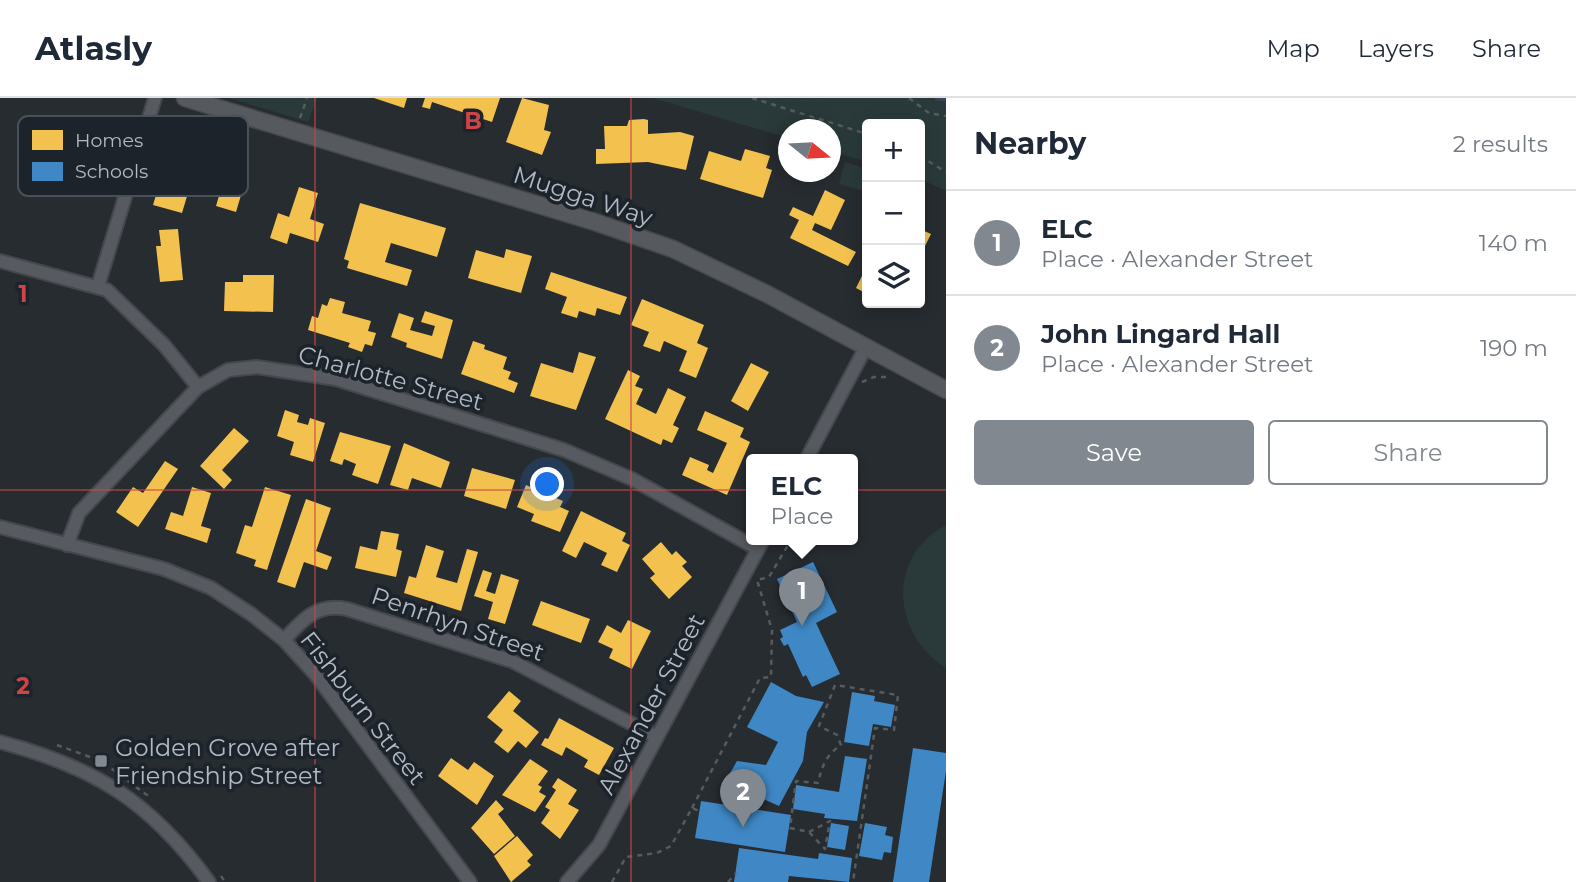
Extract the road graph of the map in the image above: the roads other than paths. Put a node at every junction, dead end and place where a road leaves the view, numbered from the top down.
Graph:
1 (155, 98) edge
2 (185, 98) edge
3 (150, 116) edge
4 (246, 116) edge
5 (248, 117) edge
6 (125, 196) edge
7 (0, 261) edge
8 (98, 286) junction
9 (866, 347) junction
10 (198, 387) junction
11 (946, 390) edge
12 (809, 454) edge
13 (0, 527) edge
14 (746, 537) edge
15 (67, 545) junction
16 (759, 545) edge
17 (284, 640) junction
18 (657, 737) junction
19 (0, 742) edge
20 (209, 882) edge
21 (470, 882) edge
22 (567, 882) edge

1 - 3 street
2 - 4 main road, Mugga Way
5 - 9 main road, Mugga Way
6 - 8 street
7 - 8 street
8 - 10 street
9 - 11 main road, Mugga Way
9 - 12 street
10 - 14 street, Charlotte Street
10 - 15 street, Charlotte Street
13 - 15 street, Fishburn Street
15 - 17 street, Fishburn Street
16 - 18 street, Alexander Street
17 - 18 street, Penrhyn Street
17 - 21 street, Fishburn Street
18 - 22 street, Alexander Street
19 - 20 street

